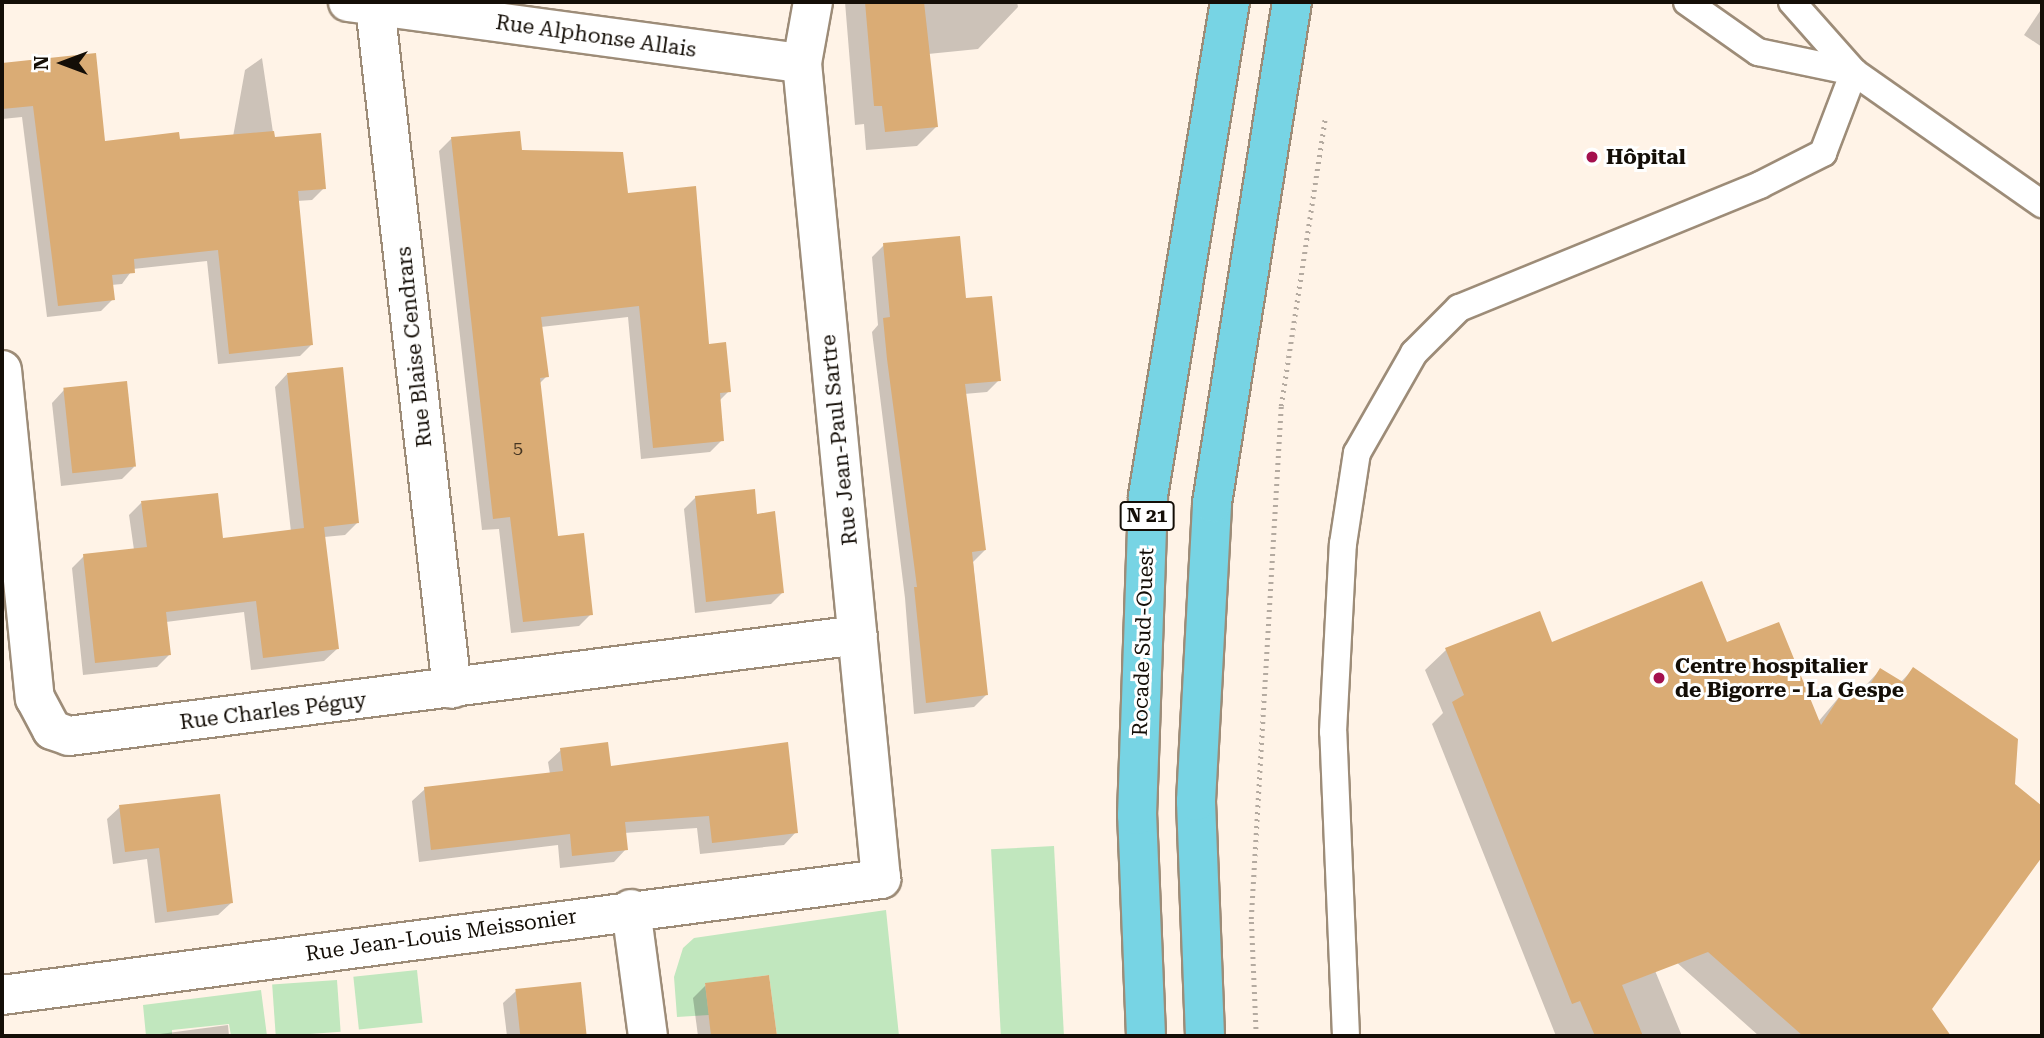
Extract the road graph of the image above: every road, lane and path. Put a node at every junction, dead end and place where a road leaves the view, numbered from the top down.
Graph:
1 (813, 2) edge
2 (1230, 2) edge
3 (1292, 2) edge
4 (1687, 2) edge
5 (1792, 2) edge
6 (362, 4) edge
7 (802, 63) junction
8 (1854, 72) junction
9 (1326, 109) dead end
10 (2042, 204) edge
11 (2, 370) edge
12 (858, 635) junction
13 (452, 689) junction
14 (881, 879) joint
15 (631, 909) junction
16 (2, 995) edge
17 (648, 1036) edge
18 (1146, 1036) edge
19 (1205, 1036) edge
20 (1256, 1036) edge
21 (1346, 1036) edge

1 - 7 street, Rue Jean-Paul Sartre
2 - 18 main road, Rocade Sud-Ouest / N 21
3 - 19 main road
4 - 8 lane
5 - 8 lane
6 - 7 street, Rue Alphonse Allais
6 - 13 street, Rue Blaise Cendrars
7 - 12 street, Rue Jean-Paul Sartre
8 - 10 lane
8 - 21 lane
9 - 20 path
11 - 13 street, Rue Charles Péguy
12 - 13 street, Rue Charles Péguy
12 - 14 street, Rue Jean-Paul Sartre
14 - 15 street, Rue Jean-Louis Meissonier
15 - 16 street, Rue Jean-Louis Meissonier
15 - 17 street

